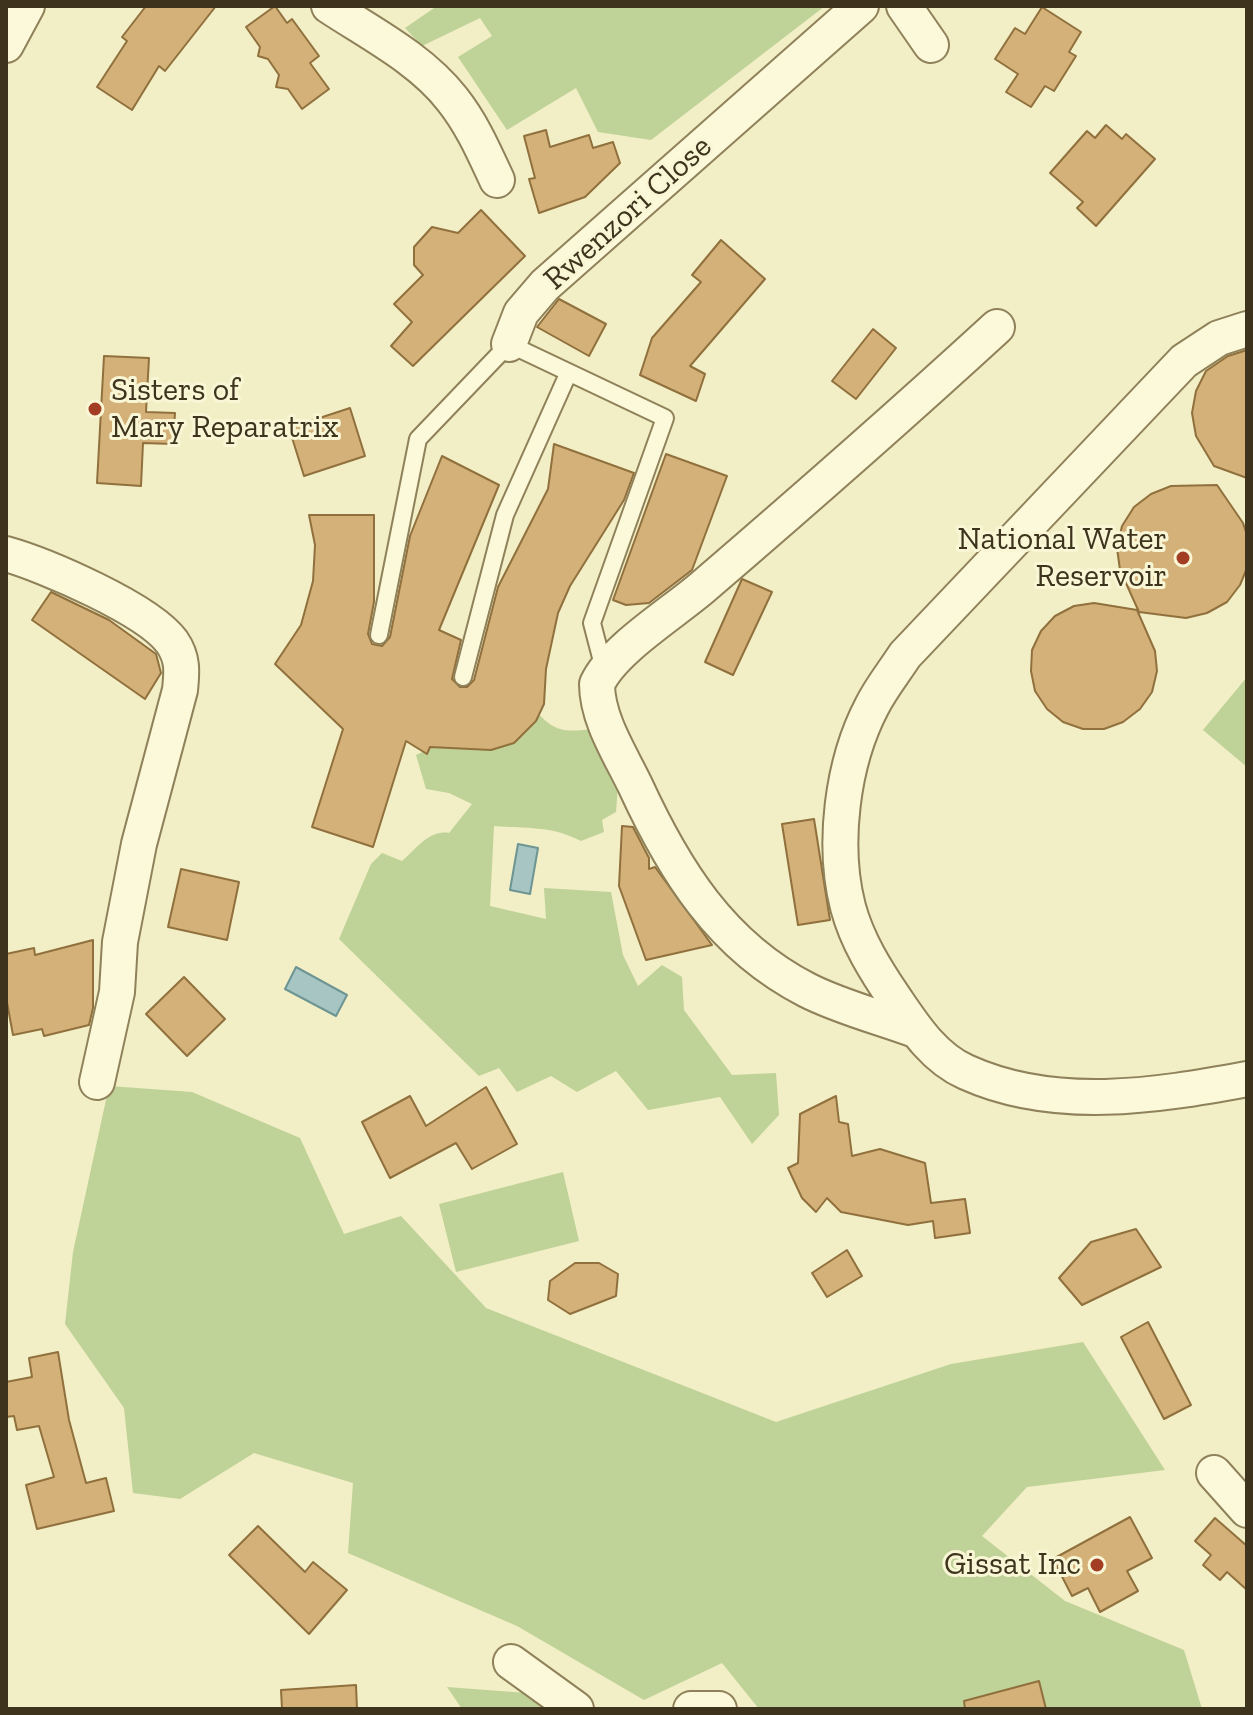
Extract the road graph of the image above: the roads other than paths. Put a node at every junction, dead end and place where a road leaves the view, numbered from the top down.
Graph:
1 (27, 6) edge
2 (329, 6) edge
3 (861, 6) edge
4 (904, 6) edge
5 (6, 45) edge
6 (931, 45) dead end
7 (497, 180) dead end
8 (997, 327) dead end
9 (1247, 329) edge
10 (509, 344) junction
11 (568, 374) junction
12 (17, 557) edge
13 (379, 635) dead end
14 (604, 669) junction
15 (463, 677) dead end
16 (915, 1030) junction
17 (1247, 1079) edge
18 (97, 1082) dead end
19 (1214, 1473) dead end
20 (1247, 1510) edge
21 (511, 1662) dead end
22 (576, 1709) edge
23 (691, 1709) edge
24 (719, 1709) edge

1 - 5 street
2 - 7 street
3 - 10 street, Rwenzori Close
4 - 6 street
8 - 14 street
9 - 16 street
10 - 11 lane
10 - 13 lane, Rwenzori Close
11 - 14 lane
11 - 15 lane
12 - 18 street
14 - 16 street
16 - 17 street
19 - 20 street
21 - 22 street
23 - 24 street

